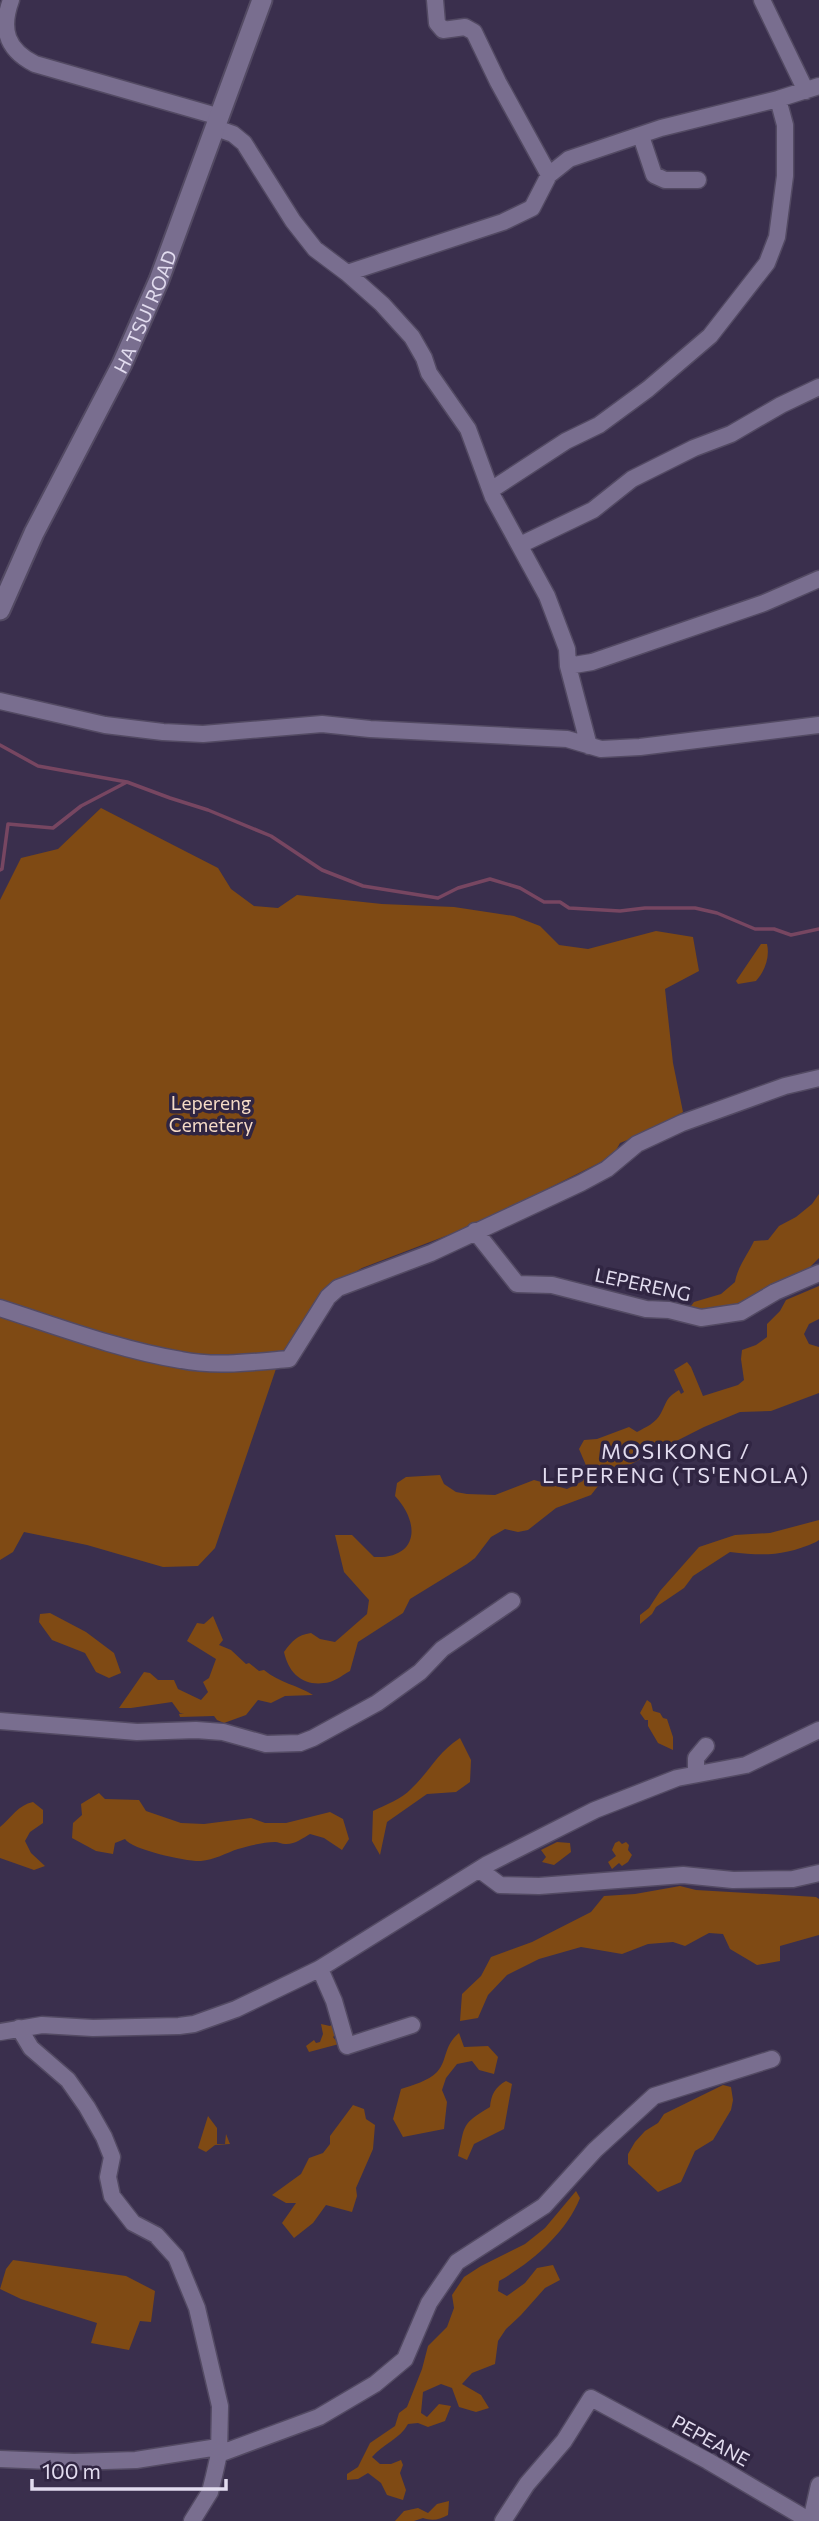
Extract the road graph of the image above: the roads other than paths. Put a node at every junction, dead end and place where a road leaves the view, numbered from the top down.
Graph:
1 (11, 0) edge
2 (262, 0) edge
3 (435, 0) edge
4 (762, 0) edge
5 (2, 27) edge
6 (813, 88) edge
7 (778, 99) junction
8 (218, 122) junction
9 (640, 136) junction
10 (549, 175) junction
11 (698, 180) dead end
12 (347, 272) junction
13 (819, 387) edge
14 (491, 490) junction
15 (520, 545) junction
16 (819, 579) edge
17 (0, 610) edge
18 (568, 666) junction
19 (0, 701) edge
20 (819, 725) edge
21 (589, 746) junction
22 (819, 1078) edge
23 (475, 1231) junction
24 (819, 1273) edge
25 (0, 1308) edge
26 (512, 1601) dead end
27 (0, 1721) edge
28 (819, 1730) edge
29 (706, 1746) dead end
30 (696, 1774) junction
31 (480, 1870) junction
32 (819, 1872) edge
33 (320, 1969) junction
34 (412, 2025) dead end
35 (19, 2028) junction
36 (0, 2032) edge
37 (772, 2059) dead end
38 (218, 2451) junction
39 (0, 2459) edge
40 (819, 2485) edge
41 (192, 2521) edge
42 (503, 2521) edge
43 (810, 2521) edge

1 - 5 street
2 - 8 street, HA TSUI ROAD
3 - 10 street
4 - 6 street
5 - 8 street
6 - 7 street
7 - 9 street
7 - 14 street
8 - 12 street
8 - 17 street, HA TSUI ROAD
9 - 10 street
9 - 11 street
10 - 12 street
12 - 14 street
13 - 15 street
14 - 15 street
15 - 18 street
16 - 18 street
18 - 21 street
19 - 21 street
20 - 21 street
22 - 23 street
23 - 24 street, LEPERENG
23 - 25 street
26 - 27 street
28 - 30 street
29 - 30 street
30 - 31 street
31 - 32 street
31 - 33 street
33 - 34 street
33 - 35 street
35 - 36 street
35 - 38 street
37 - 38 street
38 - 39 street
38 - 41 street
40 - 43 street
42 - 43 street, PEPEANE

